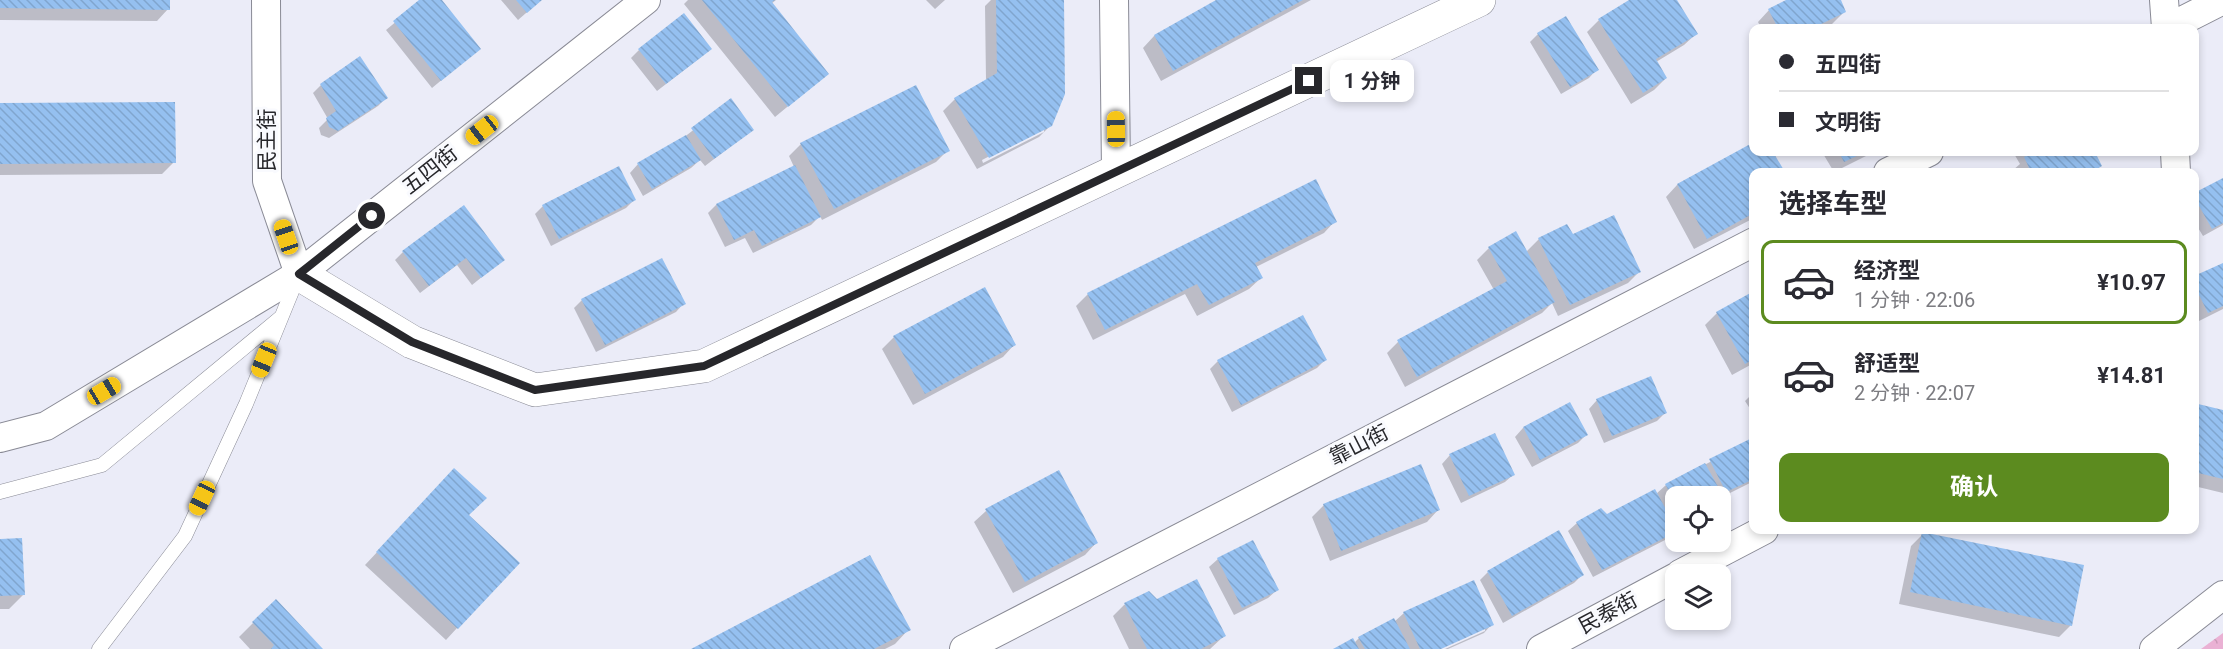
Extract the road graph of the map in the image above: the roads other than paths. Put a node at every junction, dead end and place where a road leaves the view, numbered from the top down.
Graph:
1 (266, 0) edge
2 (646, 0) edge
3 (1114, 0) edge
4 (1479, 0) edge
5 (2164, 0) edge
6 (2223, 0) edge
7 (2167, 24) edge
8 (2175, 24) edge
9 (1921, 156) edge
10 (1896, 168) edge
11 (1116, 171) junction
12 (1749, 245) edge
13 (299, 274) junction
14 (282, 317) junction
15 (0, 438) edge
16 (0, 492) edge
17 (1756, 534) edge
18 (1699, 564) edge
19 (1665, 583) edge
20 (2223, 595) edge
21 (99, 649) edge
22 (964, 649) edge
23 (1541, 649) edge
24 (2154, 649) edge

1 - 13 street, 民主街
2 - 13 street, 五四街
3 - 11 street
4 - 11 street
5 - 7 street
6 - 8 street
9 - 10 street
11 - 13 street
12 - 22 street, 靠山街
13 - 14 lane
13 - 15 street, 五四街
14 - 16 lane
14 - 21 lane
17 - 18 street
19 - 23 street, 民泰街
20 - 24 street

